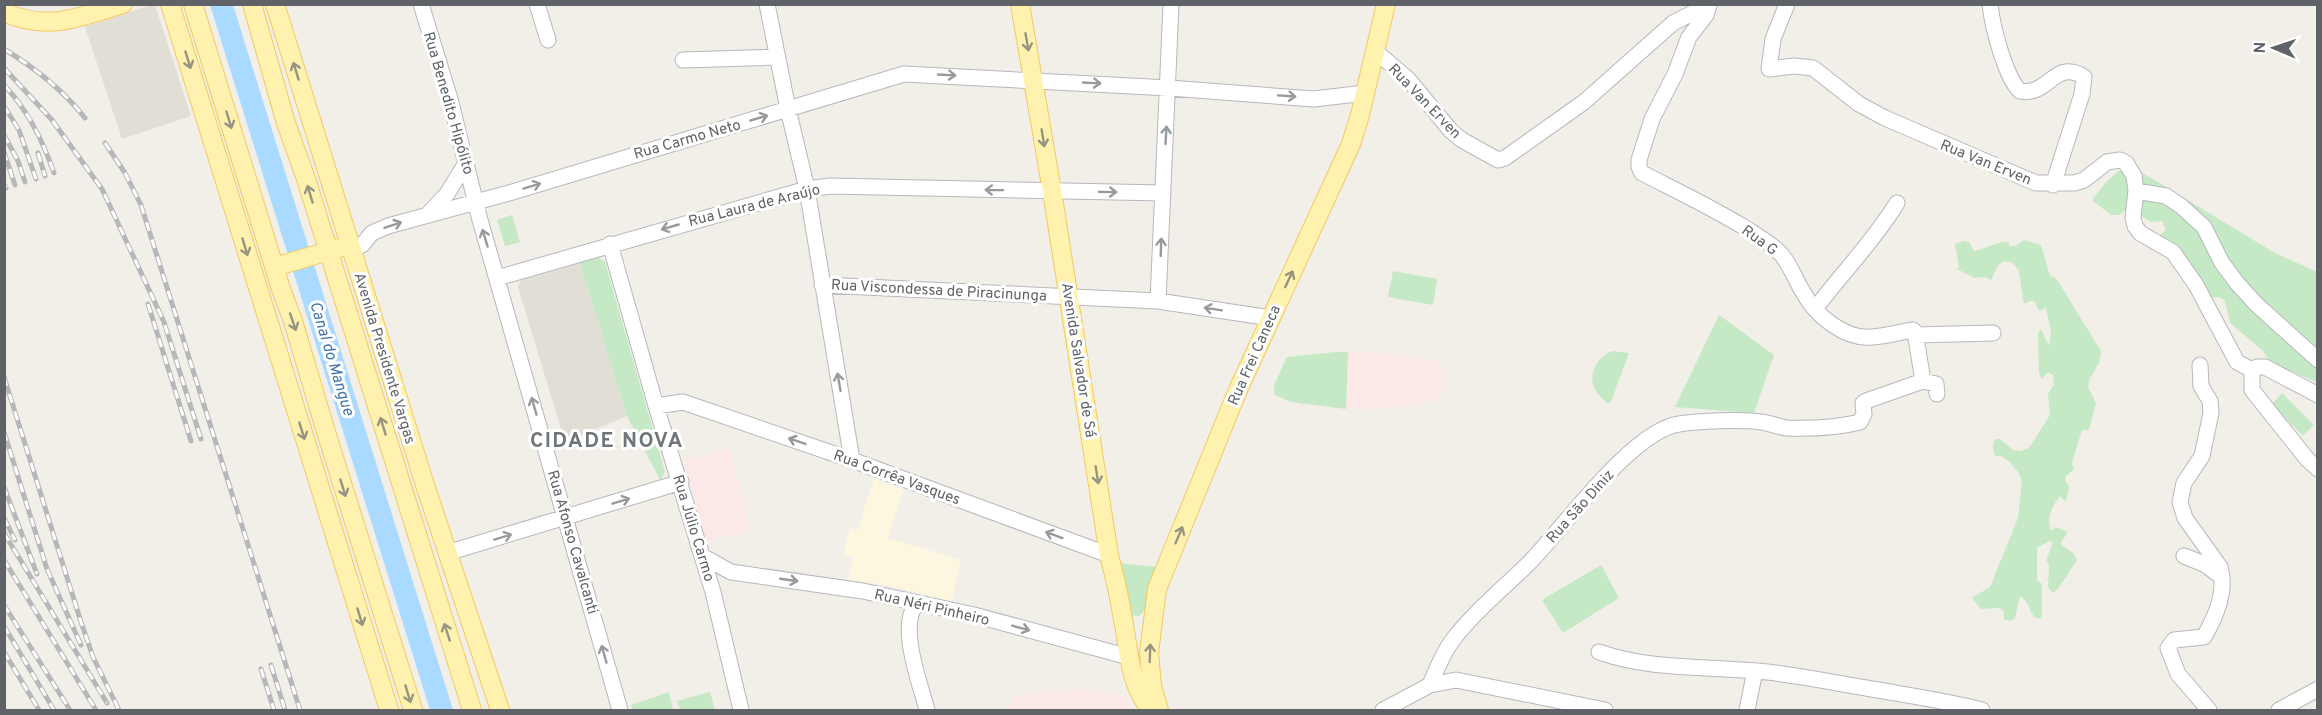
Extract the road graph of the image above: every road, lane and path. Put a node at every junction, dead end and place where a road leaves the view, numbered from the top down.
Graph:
1 (123, 4) edge
2 (170, 4) edge
3 (193, 4) edge
4 (252, 4) edge
5 (275, 4) edge
6 (421, 4) edge
7 (537, 4) edge
8 (767, 4) edge
9 (1020, 4) edge
10 (1171, 4) edge
11 (1386, 4) edge
12 (1787, 4) edge
13 (1990, 4) edge
14 (1709, 5) edge
15 (4, 12) edge
16 (1673, 24) junction
17 (1689, 38) junction
18 (548, 40) dead end
19 (1376, 51) junction
20 (777, 57) junction
21 (683, 60) dead end
22 (272, 71) junction
23 (1034, 80) junction
24 (1169, 88) junction
25 (1365, 93) junction
26 (788, 109) junction
27 (466, 163) junction
28 (326, 167) junction
29 (2053, 184) junction
30 (807, 189) junction
31 (1052, 191) junction
32 (2136, 191) junction
33 (1163, 193) junction
34 (476, 201) junction
35 (1897, 203) dead end
36 (429, 213) junction
37 (610, 244) junction
38 (351, 249) junction
39 (320, 252) junction
40 (281, 265) junction
41 (497, 278) junction
42 (822, 285) junction
43 (1069, 297) junction
44 (1158, 301) junction
45 (1815, 309) junction
46 (266, 315) junction
47 (1271, 318) junction
48 (1993, 333) dead end
49 (1916, 335) junction
50 (2318, 360) edge
51 (2200, 365) dead end
52 (2252, 370) junction
53 (1923, 381) junction
54 (650, 382) junction
55 (1937, 394) dead end
56 (2318, 395) edge
57 (683, 402) junction
58 (656, 406) junction
59 (326, 432) junction
60 (393, 457) junction
61 (852, 460) junction
62 (2318, 469) edge
63 (681, 482) junction
64 (425, 486) junction
65 (566, 518) junction
66 (447, 553) junction
67 (1109, 555) junction
68 (702, 556) junction
69 (2184, 556) dead end
70 (731, 572) junction
71 (2222, 577) junction
72 (459, 587) junction
73 (1157, 590) junction
74 (713, 592) junction
75 (917, 604) junction
76 (1122, 614) junction
77 (1599, 651) dead end
78 (1129, 657) junction
79 (1755, 671) junction
80 (1430, 685) junction
81 (2318, 689) edge
82 (471, 709) edge
83 (389, 711) edge
84 (413, 711) edge
85 (500, 711) edge
86 (620, 711) edge
87 (741, 711) edge
88 (927, 711) edge
89 (1151, 711) edge
90 (1159, 711) edge
91 (1383, 711) edge
92 (1605, 711) edge
93 (1748, 711) edge
94 (1982, 711) edge
95 (2209, 711) edge
96 (2279, 711) edge

1 - 15 main road
2 -> 46 main road
3 -> 40 main road
4 - 22 main road, Avenida Presidente Vargas
28 -> 5 main road, Avenida Presidente Vargas
6 - 27 street, Rua Benedito Hipólito
7 - 18 street
8 - 20 street
9 -> 23 main road, Avenida Salvador de Sá
10 - 24 street
11 - 19 main road, Rua Frei Caneca
12 - 29 street, Rua Van Erven
13 - 29 street, Rua Van Erven
14 - 16 street, Rua Van Erven
14 - 17 street, Rua G
16 - 17 street
16 - 19 street, Rua Van Erven
17 - 45 street, Rua G
19 - 25 main road, Rua Frei Caneca
20 - 21 street
20 - 26 street
22 - 28 main road
39 -> 22 main road, Avenida Presidente Vargas
23 -> 24 street, Rua Carmo Neto
26 -> 23 street, Rua Carmo Neto
23 -> 31 main road, Avenida Salvador de Sá
24 -> 25 street, Rua Carmo Neto
33 -> 24 street
47 -> 25 main road, Rua Frei Caneca
26 - 30 street
34 -> 26 street, Rua Carmo Neto
27 - 34 street, Rua Benedito Hipólito
27 - 36 street
28 - 38 main road, Avenida Presidente Vargas
29 - 32 street
31 -> 30 street, Rua Laura de Araújo
30 -> 37 street, Rua Laura de Araújo
30 - 42 street
31 -> 33 street, Rua Laura de Araújo
31 - 43 main road, Avenida Salvador de Sá
32 - 50 street
32 - 52 street
44 -> 33 street
34 - 36 street, Rua Carmo Neto
41 -> 34 street, Rua Afonso Cavalcanti
35 - 45 street
38 -> 36 street, Rua Carmo Neto
37 - 41 street, Rua Laura de Araújo
37 - 54 street, Rua Júlio Carmo
38 - 39 main road
38 - 64 main road, Avenida Presidente Vargas
39 - 40 main road
60 -> 39 main road, Avenida Presidente Vargas
40 -> 59 main road
65 -> 41 street, Rua Afonso Cavalcanti
42 - 43 street, Rua Viscondessa de Piracinunga
61 -> 42 street
43 - 44 street, Rua Viscondessa de Piracinunga
43 -> 67 main road, Avenida Salvador de Sá
47 -> 44 street, Rua Viscondessa de Piracinunga
45 - 49 street, Rua G
46 - 59 main road
46 -> 83 main road
73 -> 47 main road, Rua Frei Caneca
48 - 49 street
49 - 53 street
51 - 71 street
52 - 56 street
52 - 62 street
53 - 55 street
53 - 80 street, Rua São Diniz
54 - 57 street, Rua Corrêa Vasques
54 - 58 street, Rua Júlio Carmo
57 - 58 street, Rua Corrêa Vasques
61 -> 57 street, Rua Corrêa Vasques
58 - 63 street, Rua Júlio Carmo
59 -> 84 main road
60 - 64 main road
82 -> 60 main road, Avenida Presidente Vargas
67 -> 61 street, Rua Corrêa Vasques
65 -> 63 street
63 - 68 street, Rua Júlio Carmo
64 - 66 main road, Avenida Presidente Vargas
66 -> 65 street
86 -> 65 street, Rua Afonso Cavalcanti
66 - 72 main road, Avenida Presidente Vargas
67 - 76 main road, Avenida Salvador de Sá
68 - 70 street, Rua Néri Pinheiro
68 - 74 street, Rua Júlio Carmo
69 - 71 street
70 - 74 street
70 -> 75 street, Rua Néri Pinheiro
71 - 95 street
72 - 82 main road
72 - 85 main road, Avenida Presidente Vargas
73 - 76 main road
90 -> 73 main road, Rua Frei Caneca
74 - 87 street, Rua Júlio Carmo
75 -> 78 street, Rua Néri Pinheiro
75 - 88 street
76 - 78 main road, Avenida Salvador de Sá
77 - 79 street
78 - 89 main road, Avenida Salvador de Sá
79 - 93 street
79 - 94 street
80 - 91 street
80 - 92 street
81 - 96 street

